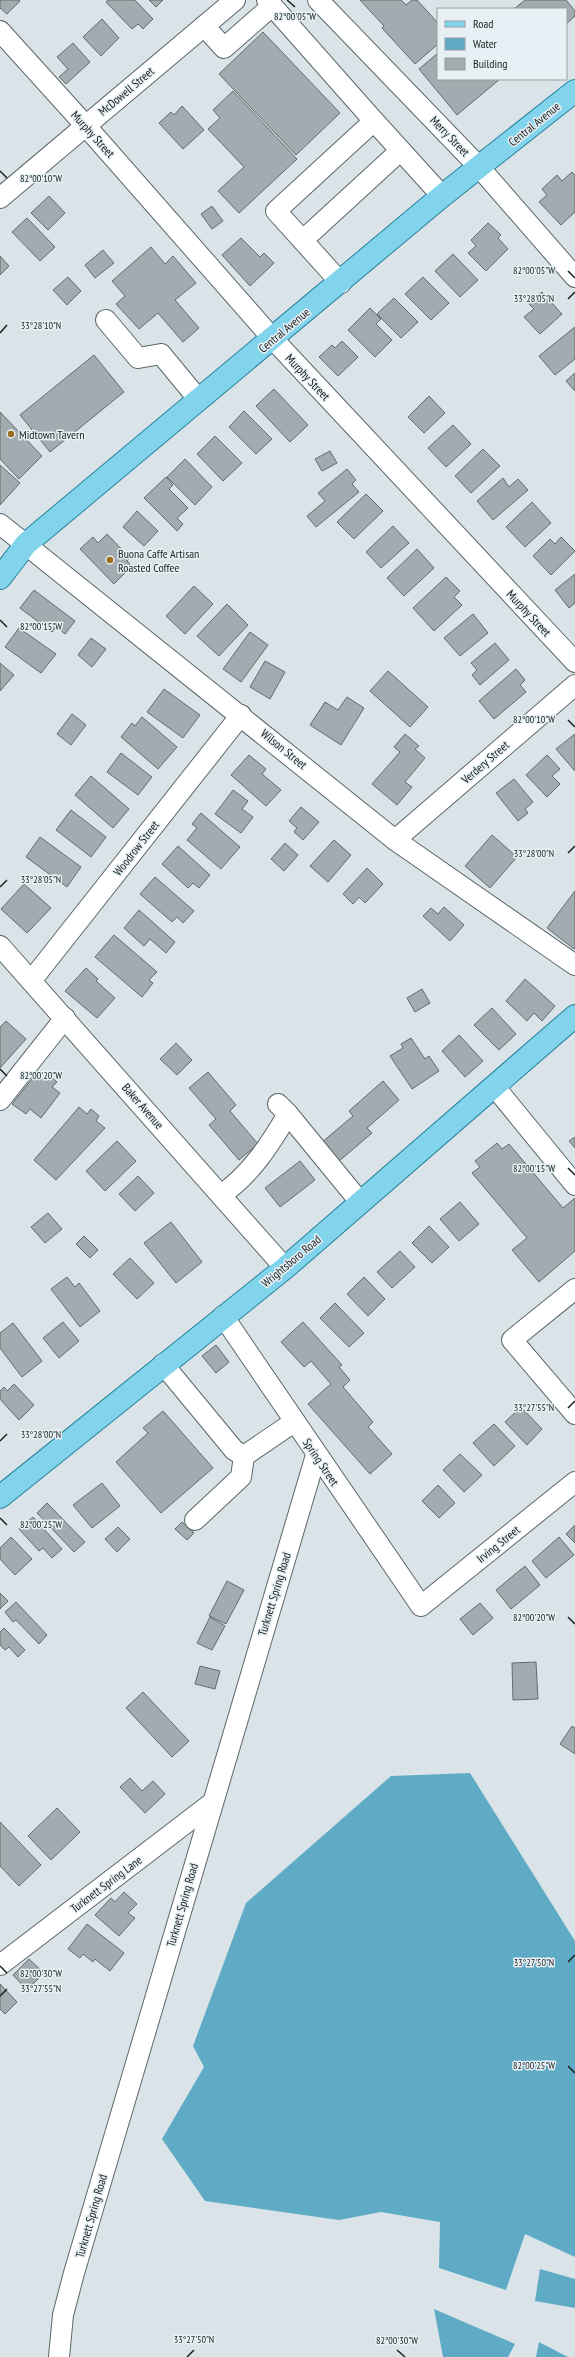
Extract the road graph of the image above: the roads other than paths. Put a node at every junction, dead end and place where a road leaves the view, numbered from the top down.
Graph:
1 (235, 0) edge
2 (318, 0) edge
3 (270, 3) edge
4 (204, 26) junction
5 (0, 31) edge
6 (575, 91) edge
7 (374, 121) junction
8 (85, 125) junction
9 (400, 151) junction
10 (480, 168) junction
11 (442, 196) junction
12 (0, 198) edge
13 (303, 240) junction
14 (575, 277) edge
15 (341, 283) junction
16 (106, 320) dead end
17 (273, 339) junction
18 (199, 400) junction
19 (0, 524) edge
20 (26, 544) junction
21 (0, 578) edge
22 (575, 662) edge
23 (575, 685) edge
24 (241, 715) junction
25 (395, 840) junction
26 (0, 946) edge
27 (575, 965) edge
28 (31, 981) junction
29 (575, 1016) edge
30 (65, 1018) junction
31 (494, 1086) junction
32 (0, 1100) edge
33 (575, 1185) edge
34 (220, 1195) junction
35 (360, 1202) junction
36 (285, 1268) junction
37 (575, 1289) edge
38 (223, 1316) junction
39 (163, 1364) junction
40 (575, 1414) edge
41 (294, 1422) junction
42 (316, 1455) junction
43 (244, 1456) junction
44 (575, 1482) edge
45 (0, 1497) edge
46 (196, 1520) dead end
47 (421, 1606) joint
48 (212, 1803) junction
49 (0, 1965) edge
50 (58, 2357) edge

1 - 4 street, McDowell Street
2 - 10 street, Merry Street
3 - 4 street
3 - 7 street
4 - 8 street, McDowell Street
5 - 8 street, Murphy Street
6 - 10 main road, Central Avenue
7 - 9 street
7 - 13 street
8 - 12 street, McDowell Street
8 - 17 street, Murphy Street
9 - 11 street
9 - 13 street
10 - 11 main road, Central Avenue
10 - 14 street, Merry Street
11 - 15 main road, Central Avenue
13 - 15 street
15 - 17 main road, Central Avenue
16 - 18 street
17 - 18 main road, Central Avenue
17 - 22 street, Murphy Street
18 - 20 main road, Central Avenue
19 - 20 street, Wilson Street
20 - 21 main road, Central Avenue
20 - 24 street, Wilson Street
23 - 25 street, Verdery Street
24 - 25 street, Wilson Street
24 - 28 street, Woodrow Street
25 - 27 street, Wilson Street
26 - 28 street, Baker Avenue
28 - 30 street, Baker Avenue
29 - 31 main road, Wrightsboro Road
30 - 32 street
30 - 34 street, Baker Avenue
31 - 33 street
31 - 35 main road, Wrightsboro Road
34 - 35 street
34 - 36 street, Baker Avenue
35 - 36 main road, Wrightsboro Road
36 - 38 main road, Wrightsboro Road
37 - 40 street
38 - 39 main road, Wrightsboro Road
38 - 41 street, Spring Street
39 - 43 street
39 - 45 main road, Wrightsboro Road
41 - 42 street, Spring Street
41 - 43 street
42 - 47 street, Spring Street
42 - 48 street, Turknett Spring Road
43 - 46 street
44 - 47 street, Irving Street
48 - 49 street, Turknett Spring Lane
48 - 50 street, Turknett Spring Road

